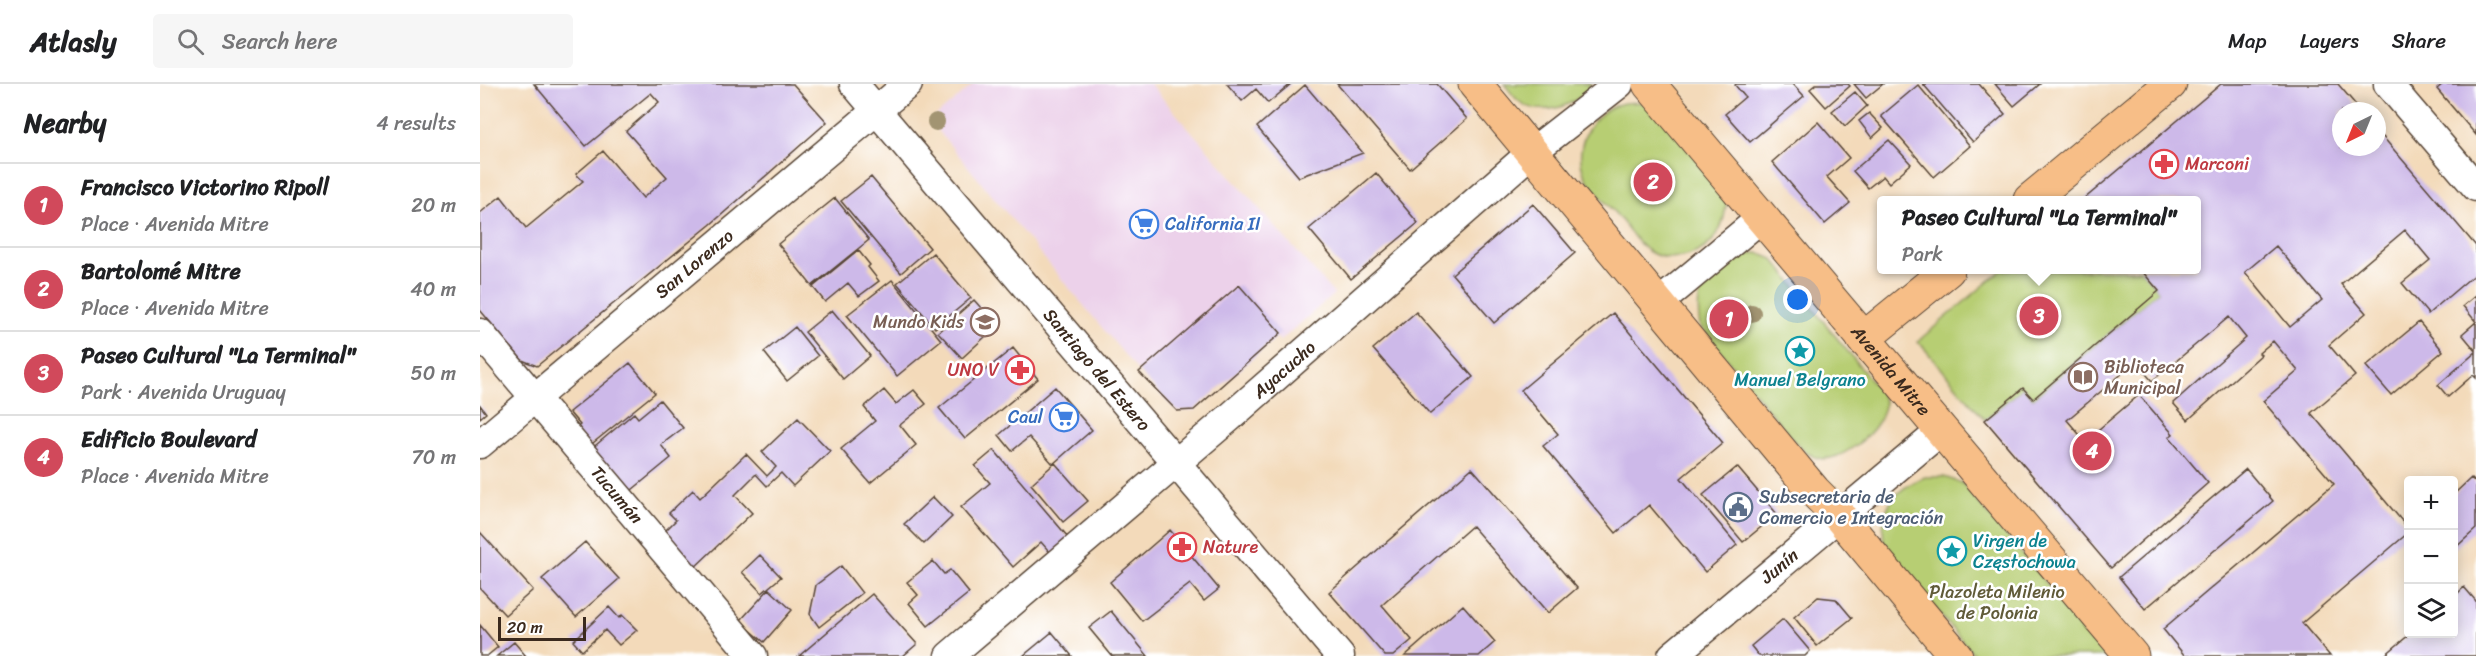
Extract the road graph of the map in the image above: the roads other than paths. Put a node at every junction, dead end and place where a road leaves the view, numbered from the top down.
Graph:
1 (854, 84) edge
2 (908, 84) edge
3 (1475, 84) edge
4 (1619, 84) edge
5 (1649, 84) edge
6 (2170, 84) edge
7 (2388, 84) edge
8 (877, 111) junction
9 (1532, 152) junction
10 (2476, 188) edge
11 (2036, 196) edge
12 (1761, 218) junction
13 (1943, 274) edge
14 (1659, 303) junction
15 (480, 333) edge
16 (1863, 339) junction
17 (535, 398) junction
18 (1942, 430) junction
19 (480, 444) edge
20 (1176, 463) junction
21 (1839, 516) junction
22 (753, 656) edge
23 (949, 656) edge
24 (1340, 656) edge
25 (1672, 656) edge
26 (1956, 656) edge
27 (2132, 656) edge

1 - 8 street, Santiago del Estero
2 - 8 street, San Lorenzo
3 - 9 main road
4 - 9 street, Ayacucho
5 - 12 main road, Avenida Mitre
6 - 11 main road
7 - 10 street
8 - 17 street, San Lorenzo
8 - 20 street, Santiago del Estero
9 - 14 main road
9 - 20 street, Ayacucho
12 - 14 street
12 - 16 main road, Avenida Mitre
13 - 16 main road
14 - 21 main road
15 - 17 street, Tucumán
16 - 18 main road, Avenida Mitre
17 - 19 street, San Lorenzo
17 - 22 street, Tucumán
18 - 21 street, Junín
18 - 27 main road, Avenida Mitre
20 - 23 street, Ayacucho
20 - 24 street, Santiago del Estero
21 - 25 street, Junín
21 - 26 main road

